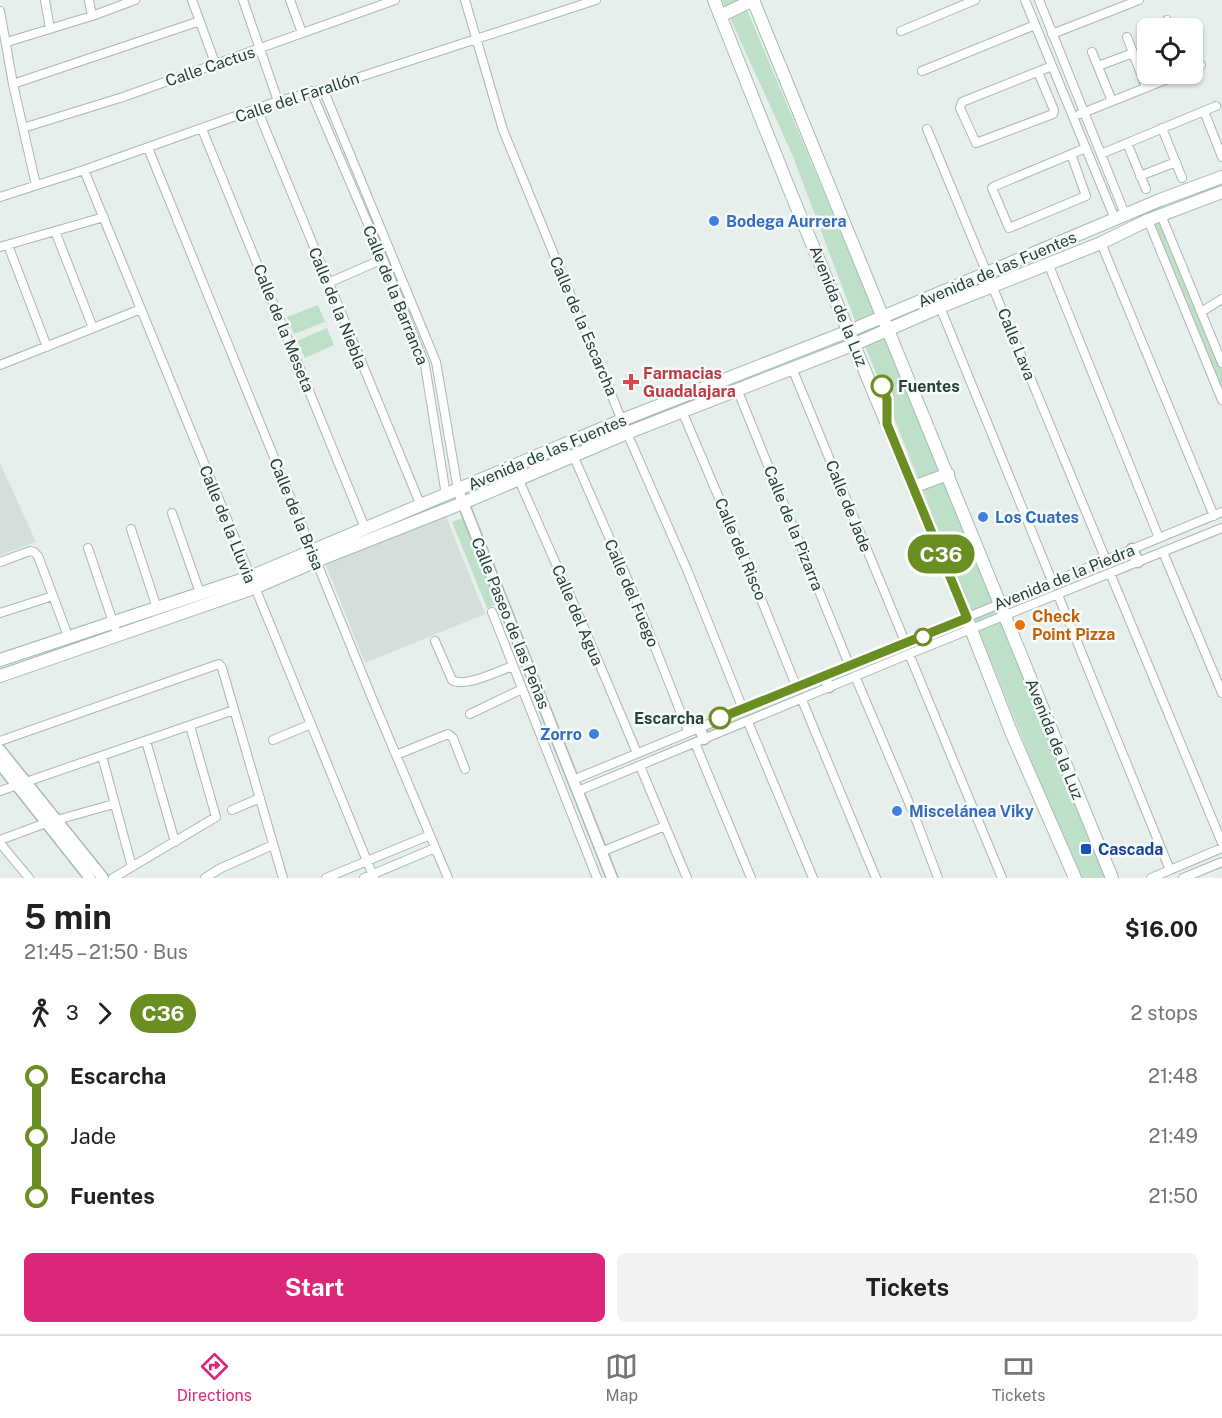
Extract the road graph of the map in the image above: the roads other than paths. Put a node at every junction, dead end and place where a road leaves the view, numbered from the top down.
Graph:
1 (45, 0) edge
2 (89, 0) edge
3 (135, 0) edge
4 (192, 0) edge
5 (243, 0) edge
6 (290, 0) edge
7 (395, 0) edge
8 (465, 0) edge
9 (596, 0) edge
10 (714, 0) edge
11 (753, 0) edge
12 (975, 0) edge
13 (1025, 0) edge
14 (1039, 0) edge
15 (1139, 0) edge
16 (0, 11) edge
17 (92, 16) junction
18 (720, 16) junction
19 (200, 21) junction
20 (1035, 25) junction
21 (50, 29) junction
22 (901, 31) dead end
23 (302, 33) junction
24 (1052, 34) junction
25 (1127, 37) dead end
26 (477, 39) junction
27 (7, 42) junction
28 (261, 49) junction
29 (1092, 52) dead end
30 (1133, 53) junction
31 (215, 63) junction
32 (1052, 66) junction
33 (1098, 66) junction
34 (922, 71) dead end
35 (1038, 72) junction
36 (13, 84) junction
37 (1154, 84) edge
38 (1146, 87) junction
39 (323, 88) junction
40 (311, 91) junction
41 (1112, 100) junction
42 (278, 101) junction
43 (1216, 106) dead end
44 (257, 109) junction
45 (1204, 111) junction
46 (1084, 112) junction
47 (1074, 116) junction
48 (23, 128) junction
49 (1162, 128) junction
50 (202, 129) junction
51 (927, 129) dead end
52 (1127, 143) junction
53 (148, 148) junction
54 (1086, 148) junction
55 (1071, 154) junction
56 (1101, 154) junction
57 (1222, 157) edge
58 (1176, 162) junction
59 (84, 170) junction
60 (1140, 176) junction
61 (1182, 177) dead end
62 (1222, 177) edge
63 (36, 185) junction
64 (1146, 189) dead end
65 (1221, 194) edge
66 (0, 197) edge
67 (1161, 215) junction
68 (1120, 216) junction
69 (104, 217) junction
70 (1148, 220) junction
71 (55, 231) junction
72 (1101, 243) junction
73 (4, 246) edge
74 (383, 259) junction
75 (1048, 263) junction
76 (988, 273) junction
77 (328, 283) junction
78 (993, 286) junction
79 (1222, 299) edge
80 (940, 307) junction
81 (141, 309) junction
82 (1201, 312) junction
83 (884, 316) junction
84 (93, 328) junction
85 (889, 329) junction
86 (849, 331) junction
87 (820, 343) junction
88 (855, 344) junction
89 (47, 346) junction
90 (1220, 352) edge
91 (809, 362) junction
92 (1222, 363) edge
93 (0, 365) edge
94 (792, 368) junction
95 (737, 389) junction
96 (1222, 400) edge
97 (682, 411) junction
98 (622, 420) junction
99 (627, 433) junction
100 (573, 455) junction
101 (948, 474) junction
102 (518, 478) junction
103 (913, 487) junction
104 (458, 490) junction
105 (446, 495) junction
106 (463, 503) junction
107 (421, 506) junction
108 (451, 508) junction
109 (172, 513) dead end
110 (1218, 514) edge
111 (365, 528) junction
112 (131, 529) dead end
113 (1220, 529) edge
114 (1159, 538) junction
115 (1222, 540) edge
116 (88, 549) dead end
117 (1132, 549) junction
118 (1163, 552) junction
119 (314, 555) junction
120 (1106, 560) junction
121 (0, 562) edge
122 (1138, 562) junction
123 (1110, 573) junction
124 (1052, 581) junction
125 (252, 583) junction
126 (200, 593) junction
127 (1058, 595) junction
128 (53, 596) junction
129 (1001, 603) junction
130 (157, 608) junction
131 (492, 612) dead end
132 (0, 614) edge
133 (1006, 615) junction
134 (113, 622) junction
135 (969, 624) junction
136 (68, 636) junction
137 (117, 636) junction
138 (435, 641) dead end
139 (906, 644) junction
140 (909, 654) junction
141 (0, 660) edge
142 (513, 666) junction
143 (850, 667) junction
144 (0, 676) edge
145 (824, 676) junction
146 (855, 676) junction
147 (829, 687) junction
148 (797, 688) junction
149 (522, 689) junction
150 (1222, 693) edge
151 (802, 700) junction
152 (743, 709) junction
153 (234, 710) junction
154 (470, 714) dead end
155 (748, 722) junction
156 (311, 724) junction
157 (190, 726) junction
158 (693, 729) junction
159 (273, 740) dead end
160 (0, 741) edge
161 (146, 741) junction
162 (700, 741) junction
163 (0, 750) edge
164 (637, 753) junction
165 (396, 754) junction
166 (102, 756) junction
167 (0, 764) edge
168 (640, 766) junction
169 (465, 770) dead end
170 (573, 780) junction
171 (21, 784) junction
172 (0, 791) edge
173 (578, 791) junction
174 (260, 798) junction
175 (114, 804) junction
176 (232, 810) dead end
177 (51, 822) junction
178 (665, 826) junction
179 (430, 835) junction
180 (0, 842) edge
181 (174, 842) junction
182 (1222, 843) edge
183 (273, 845) junction
184 (435, 848) junction
185 (1222, 849) edge
186 (602, 852) junction
187 (367, 861) junction
188 (1222, 862) edge
189 (132, 867) junction
190 (1170, 870) junction
191 (370, 877) edge
192 (28, 878) edge
193 (90, 878) edge
194 (103, 878) edge
195 (113, 878) edge
196 (205, 878) edge
197 (283, 878) edge
198 (326, 878) edge
199 (448, 878) edge
200 (597, 878) edge
201 (612, 878) edge
202 (687, 878) edge
203 (751, 878) edge
204 (813, 878) edge
205 (876, 878) edge
206 (938, 878) edge
207 (1002, 878) edge
208 (1075, 878) edge
209 (1112, 878) edge
210 (1150, 878) edge
211 (1183, 878) edge

1 - 21 street
2 - 17 street
3 - 17 street
4 - 19 street
5 - 28 street
6 - 23 street
7 - 23 street, Calle Cactus
8 - 26 street, Calle de la Escarcha
9 - 26 street, Calle del Farallón
10 - 18 main road, Avenida de la Luz
11 - 18 main road
11 - 83 main road, Avenida de la Luz
12 - 22 street
13 - 20 street
14 - 24 street
15 - 24 street
16 - 27 street
17 - 21 street
18 - 86 main road, Avenida de la Luz
19 - 31 street
19 - 36 street
20 - 32 street
20 - 34 street
21 - 27 street
23 - 28 street, Calle Cactus
24 - 46 street
25 - 30 street
26 - 39 street, Calle del Farallón
26 - 98 street, Calle de la Escarcha
27 - 36 street
28 - 31 street, Calle Cactus
28 - 42 street
29 - 33 street
30 - 33 street
30 - 38 street
31 - 48 street, Calle Cactus
32 - 35 street
32 - 47 street
33 - 41 street
35 - 35 street
36 - 48 street
37 - 38 street
38 - 41 street
39 - 40 street, Calle del Farallón
39 - 104 street, Calle de la Barranca
40 - 42 street, Calle del Farallón
40 - 74 street, Calle de la Barranca
41 - 46 street
42 - 44 street, Calle del Farallón
43 - 45 street
44 - 50 street, Calle del Farallón
44 - 77 street, Calle de la Niebla
45 - 49 street
45 - 57 street
46 - 47 street
46 - 56 street
47 - 54 street
48 - 63 street
49 - 52 street
49 - 58 street
50 - 53 street, Calle del Farallón
50 - 111 street, Calle de la Meseta
51 - 76 street, Calle Lava
52 - 56 street
52 - 60 street
53 - 59 street, Calle del Farallón
53 - 119 street, Calle de la Brisa
54 - 55 street
54 - 68 street
55 - 55 street
56 - 68 street
58 - 60 street
58 - 61 street
59 - 63 street, Calle del Farallón
59 - 69 street, Calle de la Lluvia
60 - 64 street
62 - 68 main road, Avenida de las Fuentes
63 - 66 street, Calle del Farallón
65 - 67 main road, Avenida de las Fuentes
67 - 70 main road, Avenida de las Fuentes
67 - 82 street
68 - 76 main road, Avenida de las Fuentes
69 - 71 street
69 - 81 street, Calle de la Lluvia
70 - 72 main road, Avenida de las Fuentes
70 - 96 street
71 - 73 street
71 - 84 street
72 - 75 main road, Avenida de las Fuentes
72 - 110 street
73 - 89 street
74 - 77 street
74 - 105 street, Calle de la Barranca
75 - 78 main road, Avenida de las Fuentes
75 - 114 street
76 - 78 street, Calle Lava
76 - 83 main road, Avenida de las Fuentes
77 - 107 street, Calle de la Niebla
78 - 80 main road, Avenida de las Fuentes
78 - 120 street, Calle Lava
79 - 82 street
80 - 85 main road, Avenida de las Fuentes
80 - 124 street
81 - 84 street
81 - 125 street, Calle de la Lluvia
82 - 90 street
83 - 85 main road, Avenida de la Luz
83 - 86 main road, Avenida de las Fuentes
84 - 89 street
85 - 88 main road, Avenida de las Fuentes
85 - 101 main road, Avenida de la Luz
86 - 87 main road, Avenida de las Fuentes
86 - 88 main road, Avenida de la Luz
87 - 91 street
87 - 98 main road, Avenida de las Fuentes
88 - 91 main road, Avenida de las Fuentes
88 - 103 main road, Avenida de la Luz
89 - 93 street
90 - 92 street
91 - 94 main road, Avenida de las Fuentes
94 - 95 main road, Avenida de las Fuentes
94 - 139 street, Calle de Jade
95 - 97 main road, Avenida de las Fuentes
95 - 143 street, Calle de la Pizarra
97 - 99 main road, Avenida de las Fuentes
97 - 148 street, Calle del Risco
98 - 99 street, Calle de la Escarcha
98 - 104 main road, Avenida de las Fuentes
99 - 100 main road, Avenida de las Fuentes
99 - 152 street, Calle de la Escarcha
100 - 102 main road, Avenida de las Fuentes
100 - 158 street, Calle del Fuego
101 - 103 main road
101 - 129 main road, Avenida de la Luz
102 - 106 main road, Avenida de las Fuentes
102 - 164 street, Calle del Agua
103 - 135 main road, Avenida de la Luz
104 - 105 main road, Avenida de las Fuentes
104 - 106 street, Calle de la Barranca
105 - 107 main road, Avenida de las Fuentes
105 - 108 street, Calle de la Barranca
106 - 108 main road, Avenida de las Fuentes
106 - 170 street, Calle Paseo de las Peñas
107 - 111 main road, Avenida de las Fuentes
108 - 119 main road, Avenida de las Fuentes
109 - 126 street
110 - 114 street, Avenida de la Piedra
111 - 119 main road, Avenida de las Fuentes
112 - 130 street
113 - 115 street
113 - 118 street, Avenida de la Piedra
114 - 117 street, Avenida de la Piedra
116 - 134 street
117 - 120 street, Avenida de la Piedra
117 - 122 street
118 - 122 street, Avenida de la Piedra
118 - 150 street
119 - 125 main road, Avenida de las Fuentes
119 - 165 street, Calle de la Brisa
120 - 124 street, Avenida de la Piedra
121 - 128 street
122 - 123 street, Avenida de la Piedra
123 - 127 street, Avenida de la Piedra
123 - 182 street
124 - 129 street, Avenida de la Piedra
125 - 126 main road, Avenida de las Fuentes
125 - 137 main road, Avenida de las Fuentes
125 - 156 street, Calle de la Lluvia
126 - 130 main road, Avenida de las Fuentes
127 - 133 street, Avenida de la Piedra
127 - 190 street
128 - 132 street
128 - 136 street
129 - 133 main road, Avenida de la Luz
129 - 135 street, Avenida de la Piedra
130 - 134 main road, Avenida de las Fuentes
131 - 142 street, Calle Paseo de las Peñas
133 - 135 street, Avenida de la Piedra
133 - 209 main road, Avenida de la Luz
134 - 136 main road, Avenida de las Fuentes
134 - 137 street
135 - 139 street, Avenida de la Piedra
135 - 140 street, Avenida de la Piedra
135 - 208 main road, Avenida de la Luz
136 - 141 main road, Avenida de las Fuentes
137 - 144 main road, Avenida de las Fuentes
138 - 142 street
139 - 143 street, Avenida de la Piedra
140 - 146 street, Avenida de la Piedra
140 - 207 street
142 - 149 street, Calle Paseo de las Peñas
143 - 145 street, Avenida de la Piedra
145 - 147 street
145 - 148 street, Avenida de la Piedra
146 - 147 street, Avenida de la Piedra
146 - 206 street
147 - 151 street, Avenida de la Piedra
148 - 152 street, Avenida de la Piedra
149 - 154 street
149 - 200 street, Calle Paseo de las Peñas
151 - 155 street, Avenida de la Piedra
151 - 205 street
152 - 158 street, Avenida de la Piedra
153 - 157 street
153 - 160 street
153 - 174 street
155 - 162 street, Avenida de la Piedra
155 - 204 street
156 - 159 street
156 - 187 street, Calle de la Lluvia
157 - 161 street
157 - 181 street
158 - 162 street
158 - 164 street, Avenida de la Piedra
161 - 166 street
161 - 181 street
162 - 168 street, Avenida de la Piedra
162 - 203 street
163 - 171 street
164 - 170 street, Avenida de la Piedra
165 - 169 street
165 - 179 street, Calle de la Brisa
166 - 171 street
166 - 175 street
167 - 171 street
168 - 173 street, Avenida de la Piedra
168 - 178 street
170 - 173 street, Calle Paseo de las Peñas
171 - 172 street
171 - 177 street
173 - 186 street, Calle Paseo de las Peñas
174 - 176 street
174 - 183 street
175 - 177 street
175 - 189 street
177 - 180 street
177 - 193 street
177 - 194 street
178 - 186 street
178 - 202 street
179 - 184 street, Calle de la Brisa
179 - 187 street
180 - 192 street
181 - 189 street
183 - 196 street
183 - 197 street
184 - 191 street
184 - 199 street, Calle de la Brisa
185 - 190 street
186 - 201 street, Calle Paseo de las Peñas
187 - 191 street, Calle de la Lluvia
187 - 198 street
188 - 211 street
189 - 195 street
190 - 210 street

